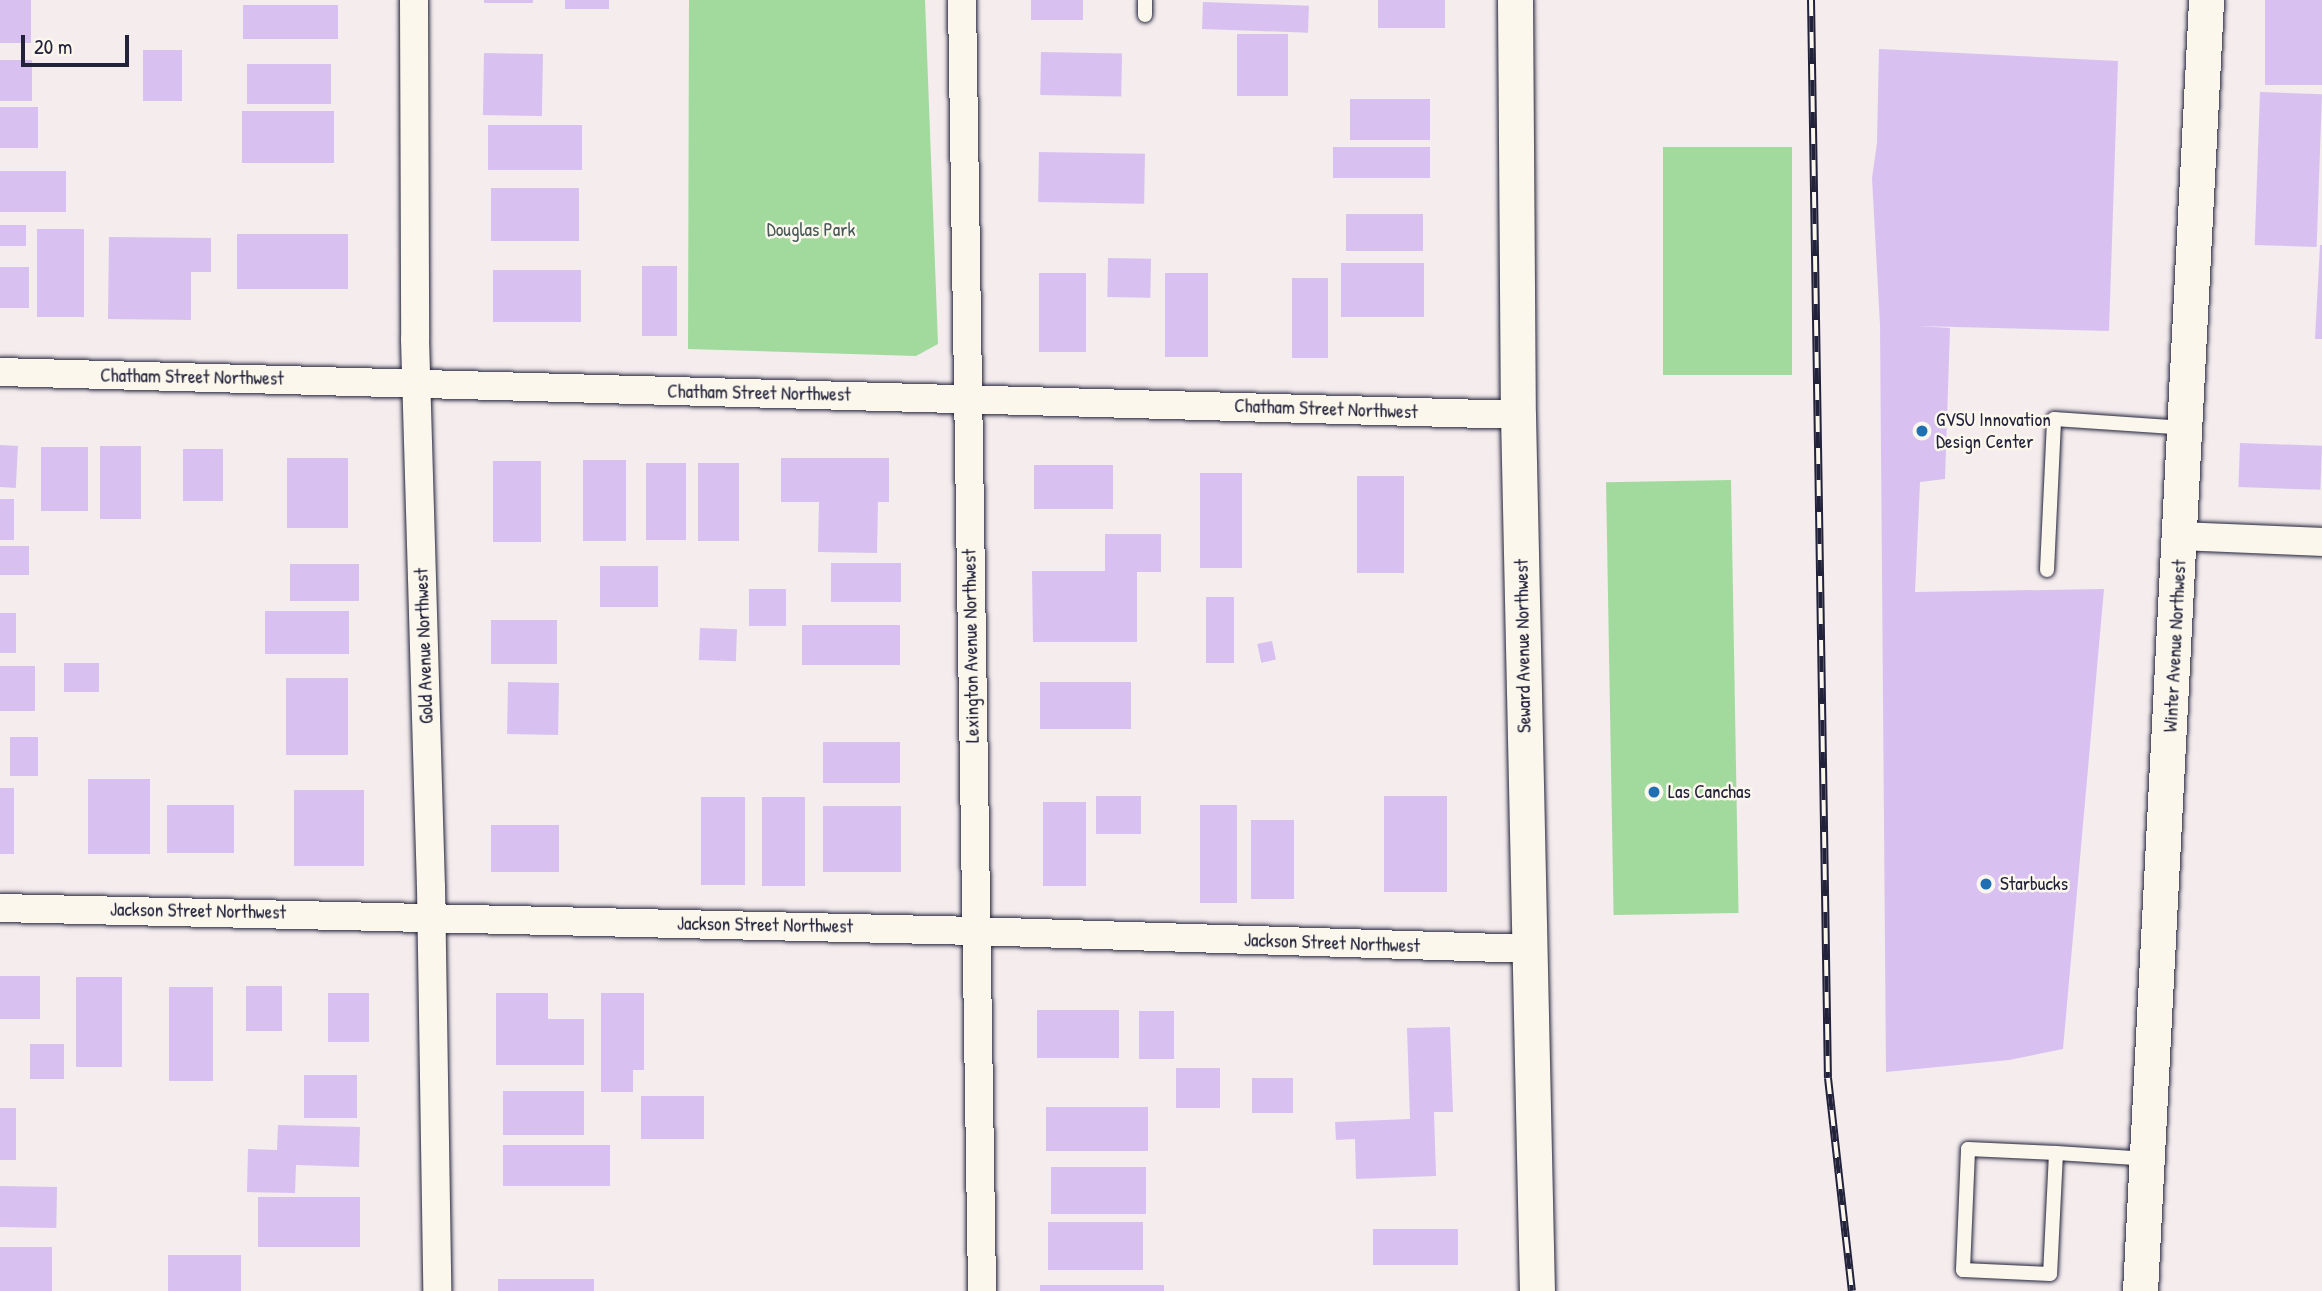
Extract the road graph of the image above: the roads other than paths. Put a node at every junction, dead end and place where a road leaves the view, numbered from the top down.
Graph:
1 (414, 0) edge
2 (962, 0) edge
3 (1518, 0) edge
4 (2206, 0) edge
5 (0, 372) edge
6 (416, 384) junction
7 (967, 398) junction
8 (1518, 415) junction
9 (2186, 428) junction
10 (2181, 536) junction
11 (2322, 542) edge
12 (2048, 570) dead end
13 (0, 908) edge
14 (430, 917) junction
15 (974, 931) junction
16 (1530, 949) junction
17 (2056, 1153) junction
18 (2148, 1159) junction
19 (437, 1291) edge
20 (982, 1291) edge
21 (1537, 1291) edge
22 (2140, 1291) edge

1 - 6 street, Gold Avenue Northwest
2 - 7 street, Lexington Avenue Northwest
3 - 8 street, Seward Avenue Northwest
4 - 9 street, Winter Avenue Northwest
5 - 6 street, Chatham Street Northwest
6 - 7 street, Chatham Street Northwest
6 - 14 street, Gold Avenue Northwest
7 - 8 street, Chatham Street Northwest
7 - 15 street, Lexington Avenue Northwest
8 - 16 street, Seward Avenue Northwest
9 - 10 street, Winter Avenue Northwest
9 - 12 lane
10 - 11 street
10 - 18 street, Winter Avenue Northwest
13 - 14 street, Jackson Street Northwest
14 - 15 street, Jackson Street Northwest
14 - 19 street, Gold Avenue Northwest
15 - 16 street, Jackson Street Northwest
15 - 20 street, Lexington Avenue Northwest
16 - 21 street, Seward Avenue Northwest
17 - 17 lane
17 - 18 lane
18 - 22 street, Winter Avenue Northwest

